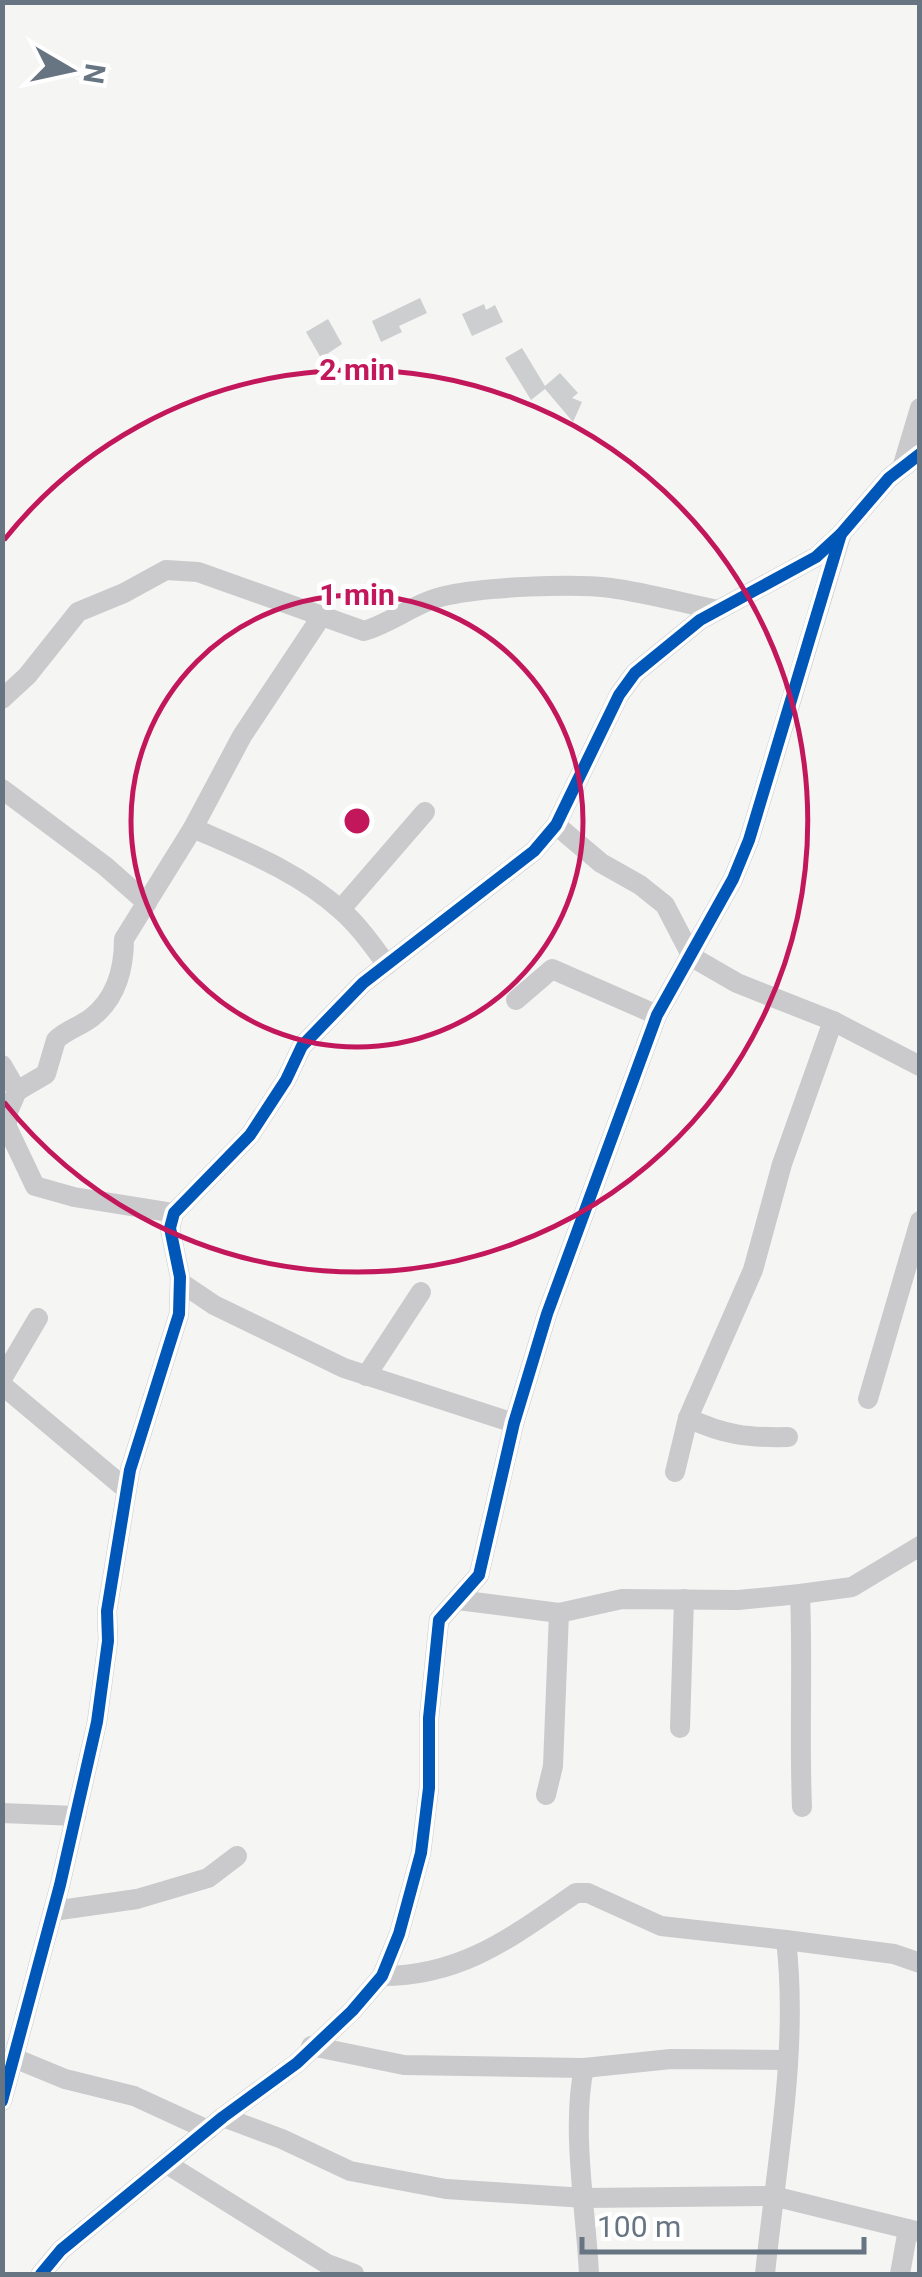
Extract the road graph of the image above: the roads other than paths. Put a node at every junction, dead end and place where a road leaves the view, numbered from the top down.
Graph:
1 (920, 408) edge
2 (920, 454) edge
3 (902, 468) junction
4 (841, 534) junction
5 (718, 610) junction
6 (322, 617) junction
7 (2, 699) edge
8 (2, 789) edge
9 (425, 812) dead end
10 (556, 826) junction
11 (193, 828) junction
12 (147, 904) junction
13 (341, 910) junction
14 (692, 957) junction
15 (387, 965) junction
16 (516, 1000) dead end
17 (657, 1015) junction
18 (833, 1020) junction
19 (2, 1065) edge
20 (920, 1066) edge
21 (16, 1090) junction
22 (174, 1213) junction
23 (920, 1222) edge
24 (180, 1282) junction
25 (421, 1292) dead end
26 (38, 1318) dead end
27 (366, 1376) junction
28 (5, 1390) edge
29 (868, 1399) dead end
30 (688, 1418) junction
31 (514, 1423) junction
32 (788, 1437) dead end
33 (675, 1472) dead end
34 (126, 1489) junction
35 (920, 1546) edge
36 (800, 1594) junction
37 (684, 1599) junction
38 (458, 1600) junction
39 (559, 1613) junction
40 (680, 1728) dead end
41 (546, 1796) dead end
42 (802, 1807) dead end
43 (2, 1814) edge
44 (76, 1816) junction
45 (236, 1856) dead end
46 (53, 1912) junction
47 (786, 1940) junction
48 (920, 1963) edge
49 (382, 1976) junction
50 (311, 2046) junction
51 (14, 2058) junction
52 (787, 2060) junction
53 (584, 2068) junction
54 (2, 2101) edge
55 (215, 2123) junction
56 (167, 2164) junction
57 (773, 2196) junction
58 (585, 2198) junction
59 (914, 2230) edge
60 (41, 2274) edge
61 (354, 2274) edge
62 (589, 2274) edge
63 (765, 2274) edge
64 (900, 2274) edge

1 - 3 street
2 - 3 street
3 - 4 street
4 - 5 street
4 - 14 street
5 - 6 street
5 - 10 street
6 - 7 street
6 - 11 street
8 - 12 street
9 - 13 street
10 - 14 street
10 - 15 street
11 - 12 street
11 - 13 street
12 - 21 street
13 - 15 street
14 - 17 street
14 - 18 street
15 - 22 street
16 - 17 street
17 - 31 street
18 - 20 street
18 - 30 street
19 - 21 street
21 - 22 street
22 - 24 street
23 - 29 street
24 - 27 street
24 - 34 street
25 - 27 street
26 - 28 street
27 - 31 street
28 - 34 street
30 - 32 street
30 - 33 street
31 - 38 street
34 - 44 street
35 - 36 street
36 - 37 street
36 - 42 street
37 - 39 street
37 - 40 street
38 - 39 street
38 - 49 street
39 - 41 street
43 - 44 street
44 - 46 street
45 - 46 street
46 - 51 street
47 - 48 street
47 - 49 street
47 - 52 street
49 - 50 street
50 - 53 street
50 - 55 street
51 - 54 street
51 - 55 street
52 - 53 street
52 - 57 street
53 - 58 street
55 - 56 street
55 - 58 street
56 - 60 street
56 - 61 street
57 - 58 street
57 - 59 street
57 - 63 street
58 - 62 street
59 - 64 street

